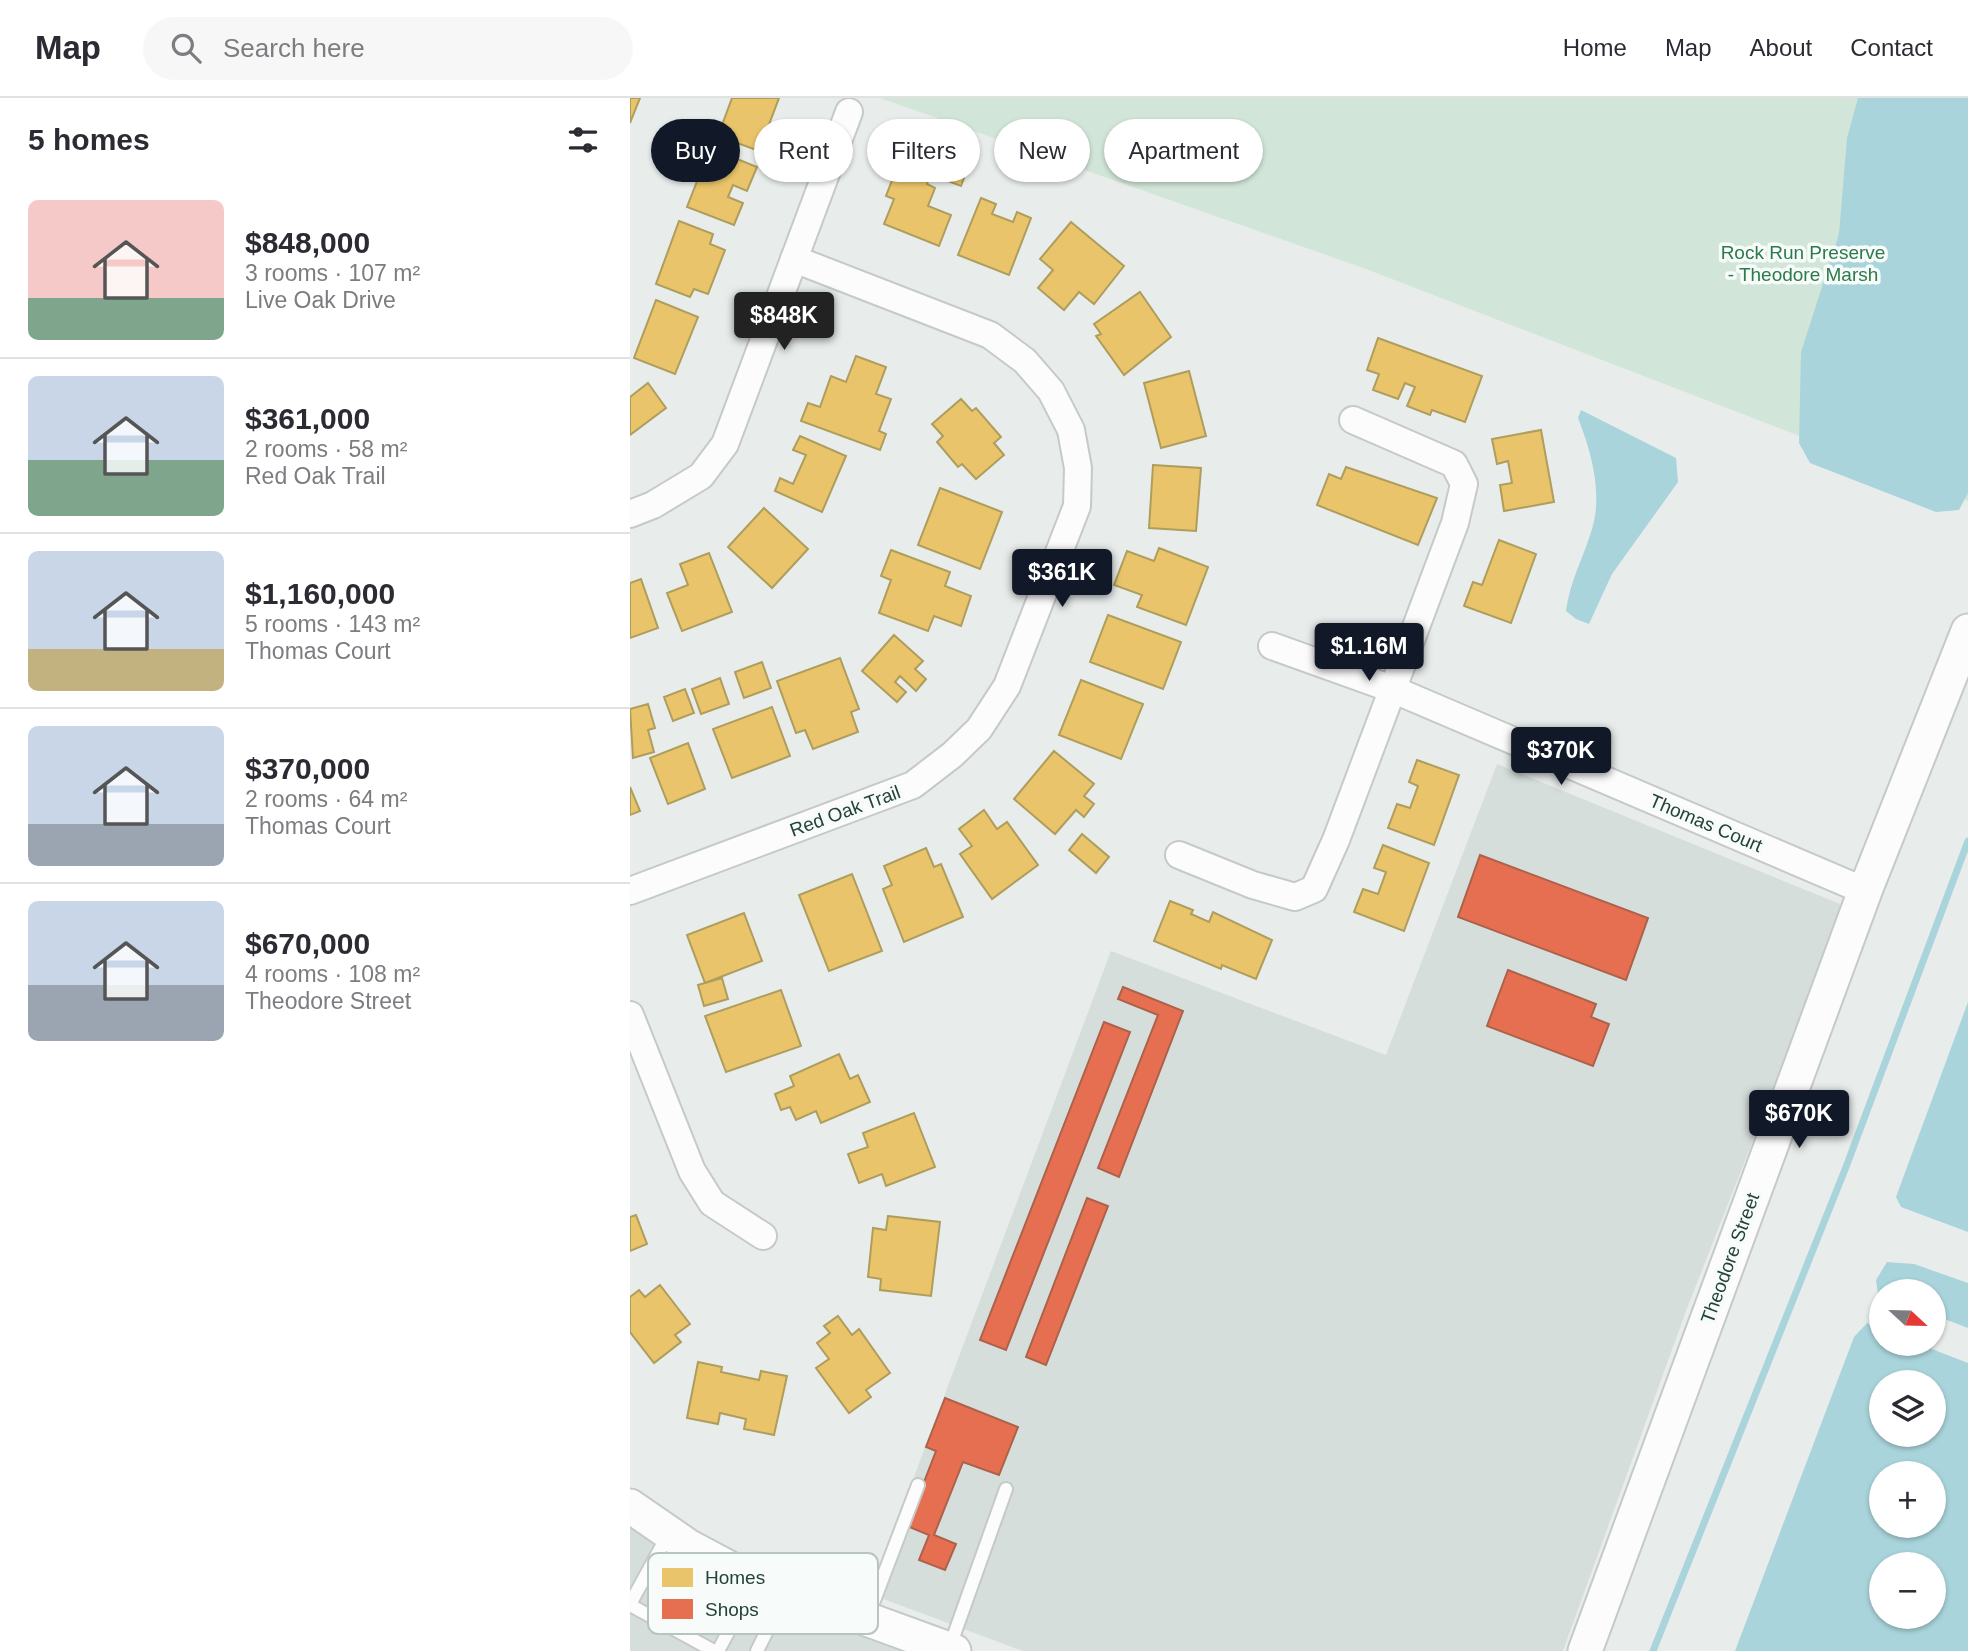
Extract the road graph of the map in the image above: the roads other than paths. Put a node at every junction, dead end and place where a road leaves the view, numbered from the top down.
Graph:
1 (849, 112) dead end
2 (794, 259) junction
3 (1353, 419) dead end
4 (630, 514) edge
5 (1968, 631) edge
6 (1272, 646) dead end
7 (1392, 689) junction
8 (1179, 855) dead end
9 (630, 891) edge
10 (1865, 891) junction
11 (630, 1015) edge
12 (763, 1236) dead end
13 (918, 1485) dead end
14 (1006, 1489) dead end
15 (630, 1506) edge
16 (669, 1533) junction
17 (658, 1553) edge
18 (703, 1553) edge
19 (648, 1572) edge
20 (878, 1590) edge
21 (630, 1605) edge
22 (648, 1615) edge
23 (878, 1623) edge
24 (684, 1634) edge
25 (730, 1634) edge
26 (951, 1650) edge
27 (716, 1651) edge
28 (1585, 1651) edge

1 - 2 street
2 - 4 street
2 - 9 street, Red Oak Trail
3 - 7 street
5 - 10 street, Theodore Street
6 - 7 street, Thomas Court
7 - 8 street
7 - 10 street, Thomas Court
10 - 28 street, Theodore Street
11 - 12 street
13 - 20 lane
14 - 26 lane
15 - 16 street
16 - 17 lane
16 - 18 street
19 - 21 lane
21 - 22 lane
23 - 26 street
24 - 27 lane
25 - 27 lane

